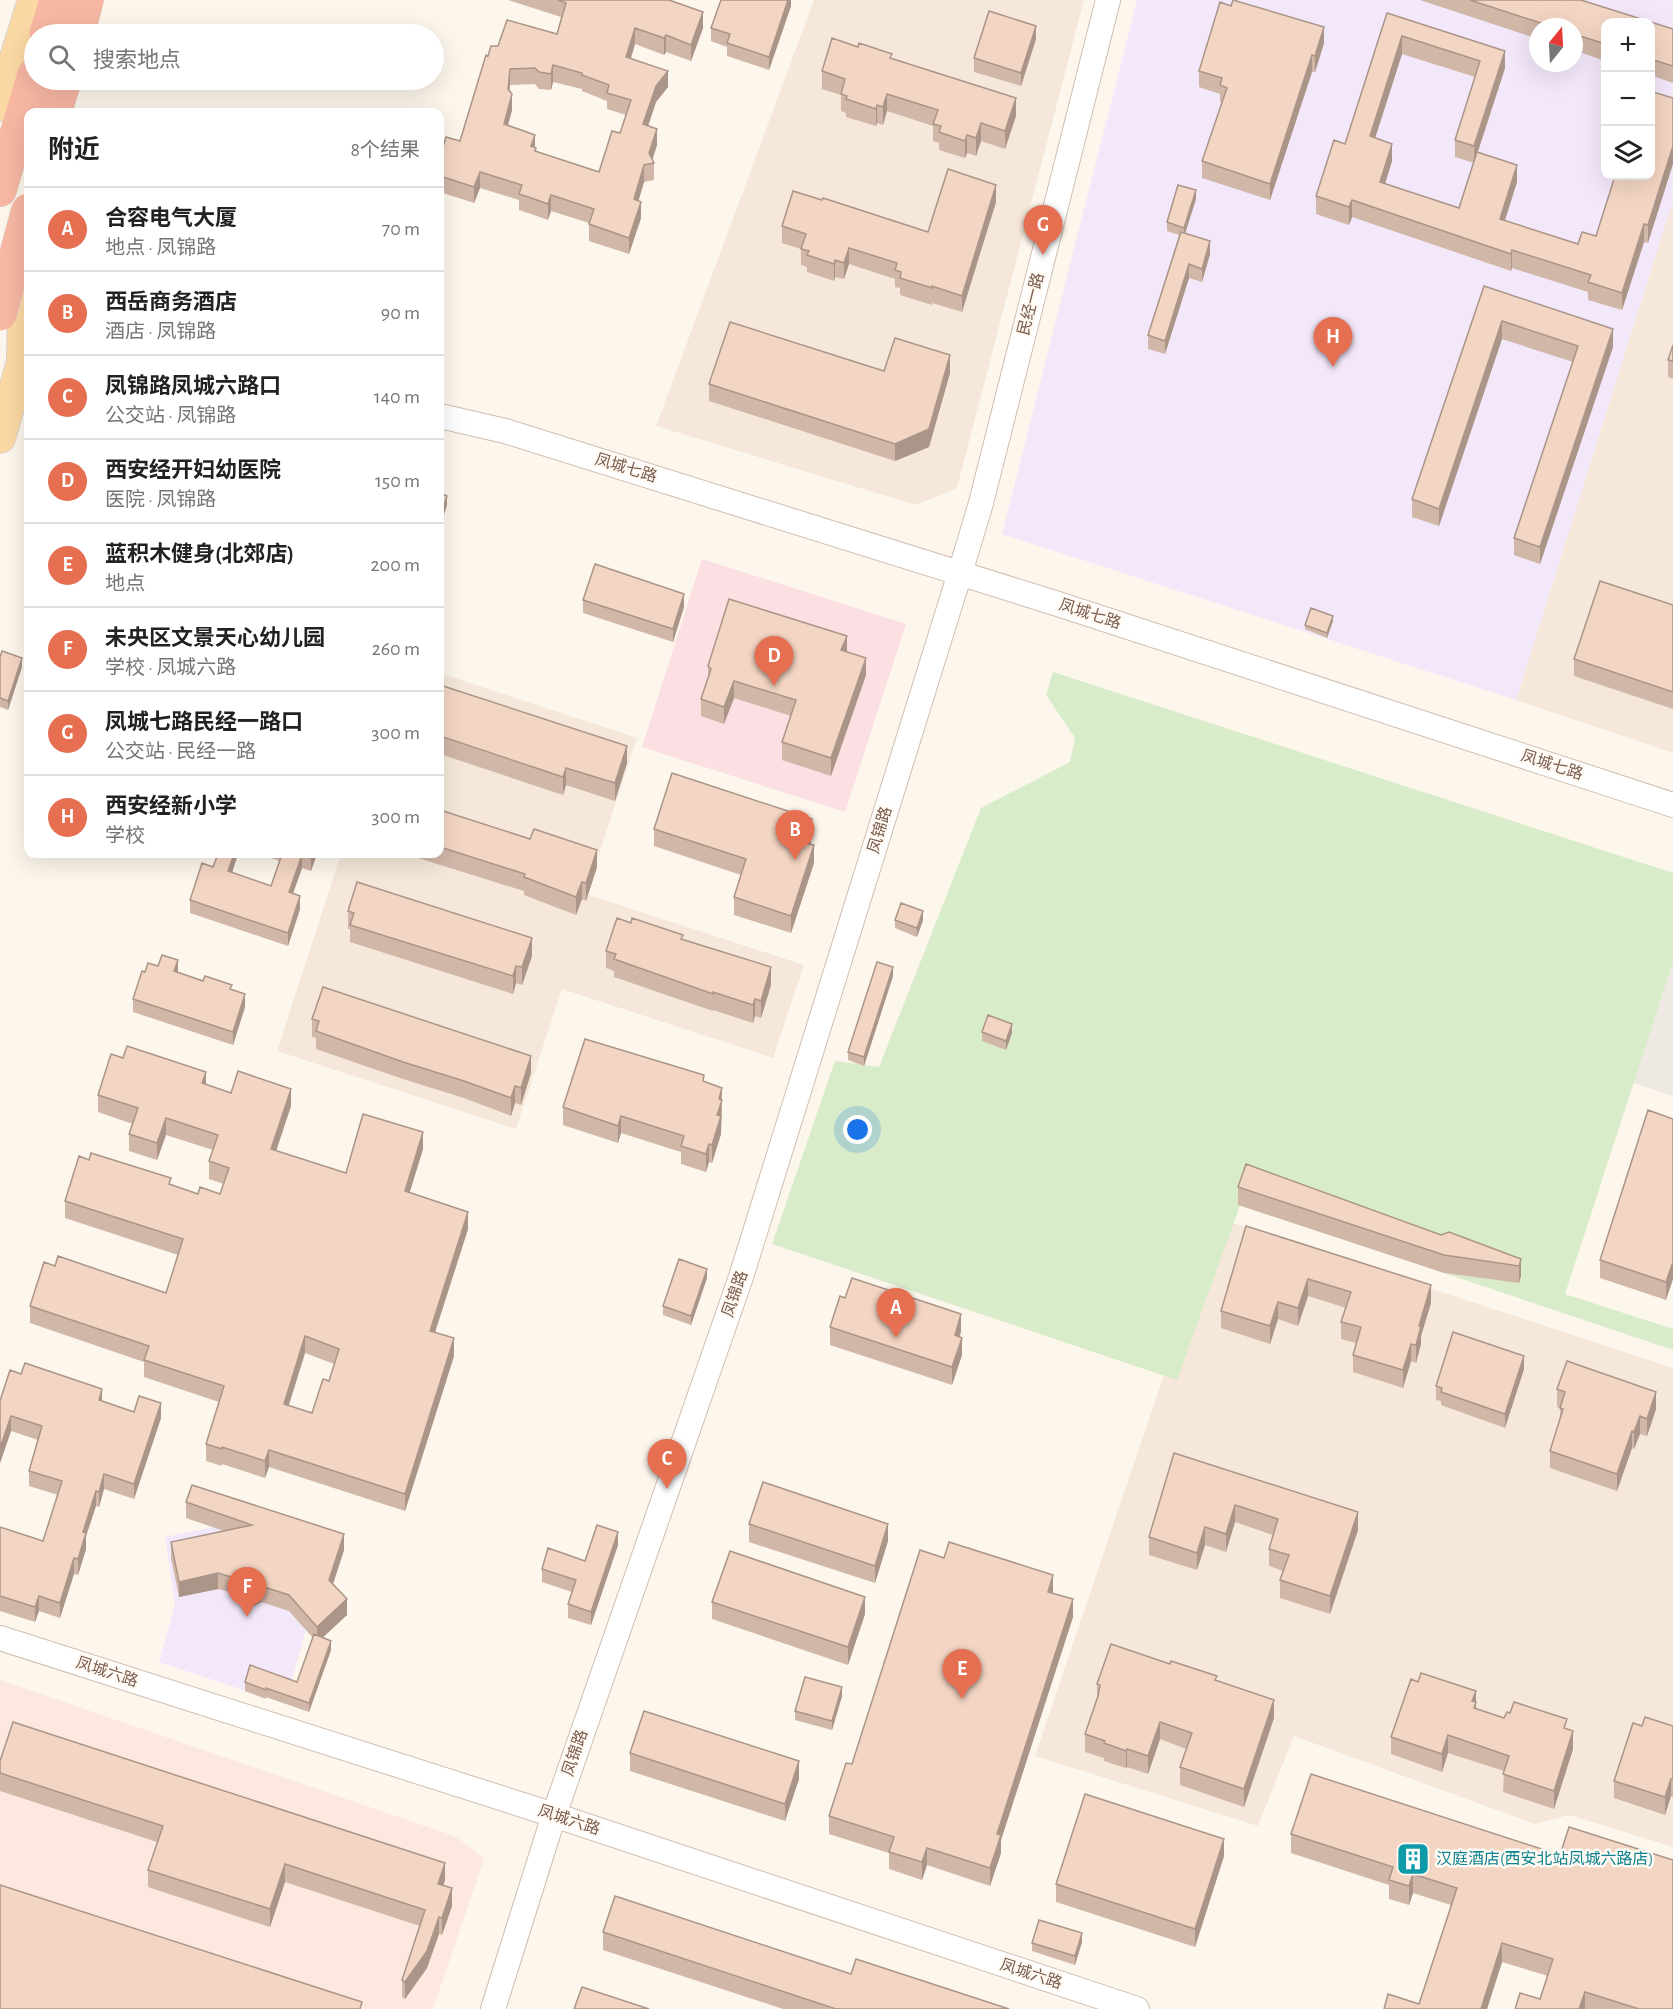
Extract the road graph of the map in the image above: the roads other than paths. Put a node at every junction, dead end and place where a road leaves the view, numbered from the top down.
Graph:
1 (33, 0) edge
2 (56, 0) edge
3 (87, 0) edge
4 (102, 0) edge
5 (1108, 0) edge
6 (26, 24) edge
7 (49, 24) edge
8 (81, 24) edge
9 (95, 24) edge
10 (24, 29) edge
11 (29, 90) edge
12 (62, 90) edge
13 (75, 90) edge
14 (0, 106) edge
15 (24, 108) edge
16 (24, 108) edge
17 (56, 108) edge
18 (70, 108) edge
19 (0, 190) edge
20 (24, 234) edge
21 (0, 240) edge
22 (24, 248) edge
23 (24, 269) edge
24 (13, 301) edge
25 (444, 403) edge
26 (444, 417) edge
27 (505, 430) junction
28 (0, 438) edge
29 (960, 573) junction
30 (1673, 805) edge
31 (0, 1638) edge
32 (554, 1815) junction
33 (493, 2009) edge
34 (1137, 2009) edge

1 - 6 main road
2 - 7 highway
3 - 8 highway
4 - 9 main road
5 - 29 street, 民经一路
10 - 14 main road
11 - 15 highway
12 - 17 highway
13 - 18 main road
16 - 19 highway
20 - 24 highway, bridge
21 - 22 street
23 - 24 main road
24 - 28 main road
25 - 27 street, 凤城七路
26 - 27 street, 凤城七路
27 - 29 street, 凤城七路
29 - 30 street, 凤城七路
29 - 32 street, 凤锦路
31 - 32 street, 凤城六路
32 - 33 street, 凤锦路
32 - 34 street, 凤城六路

